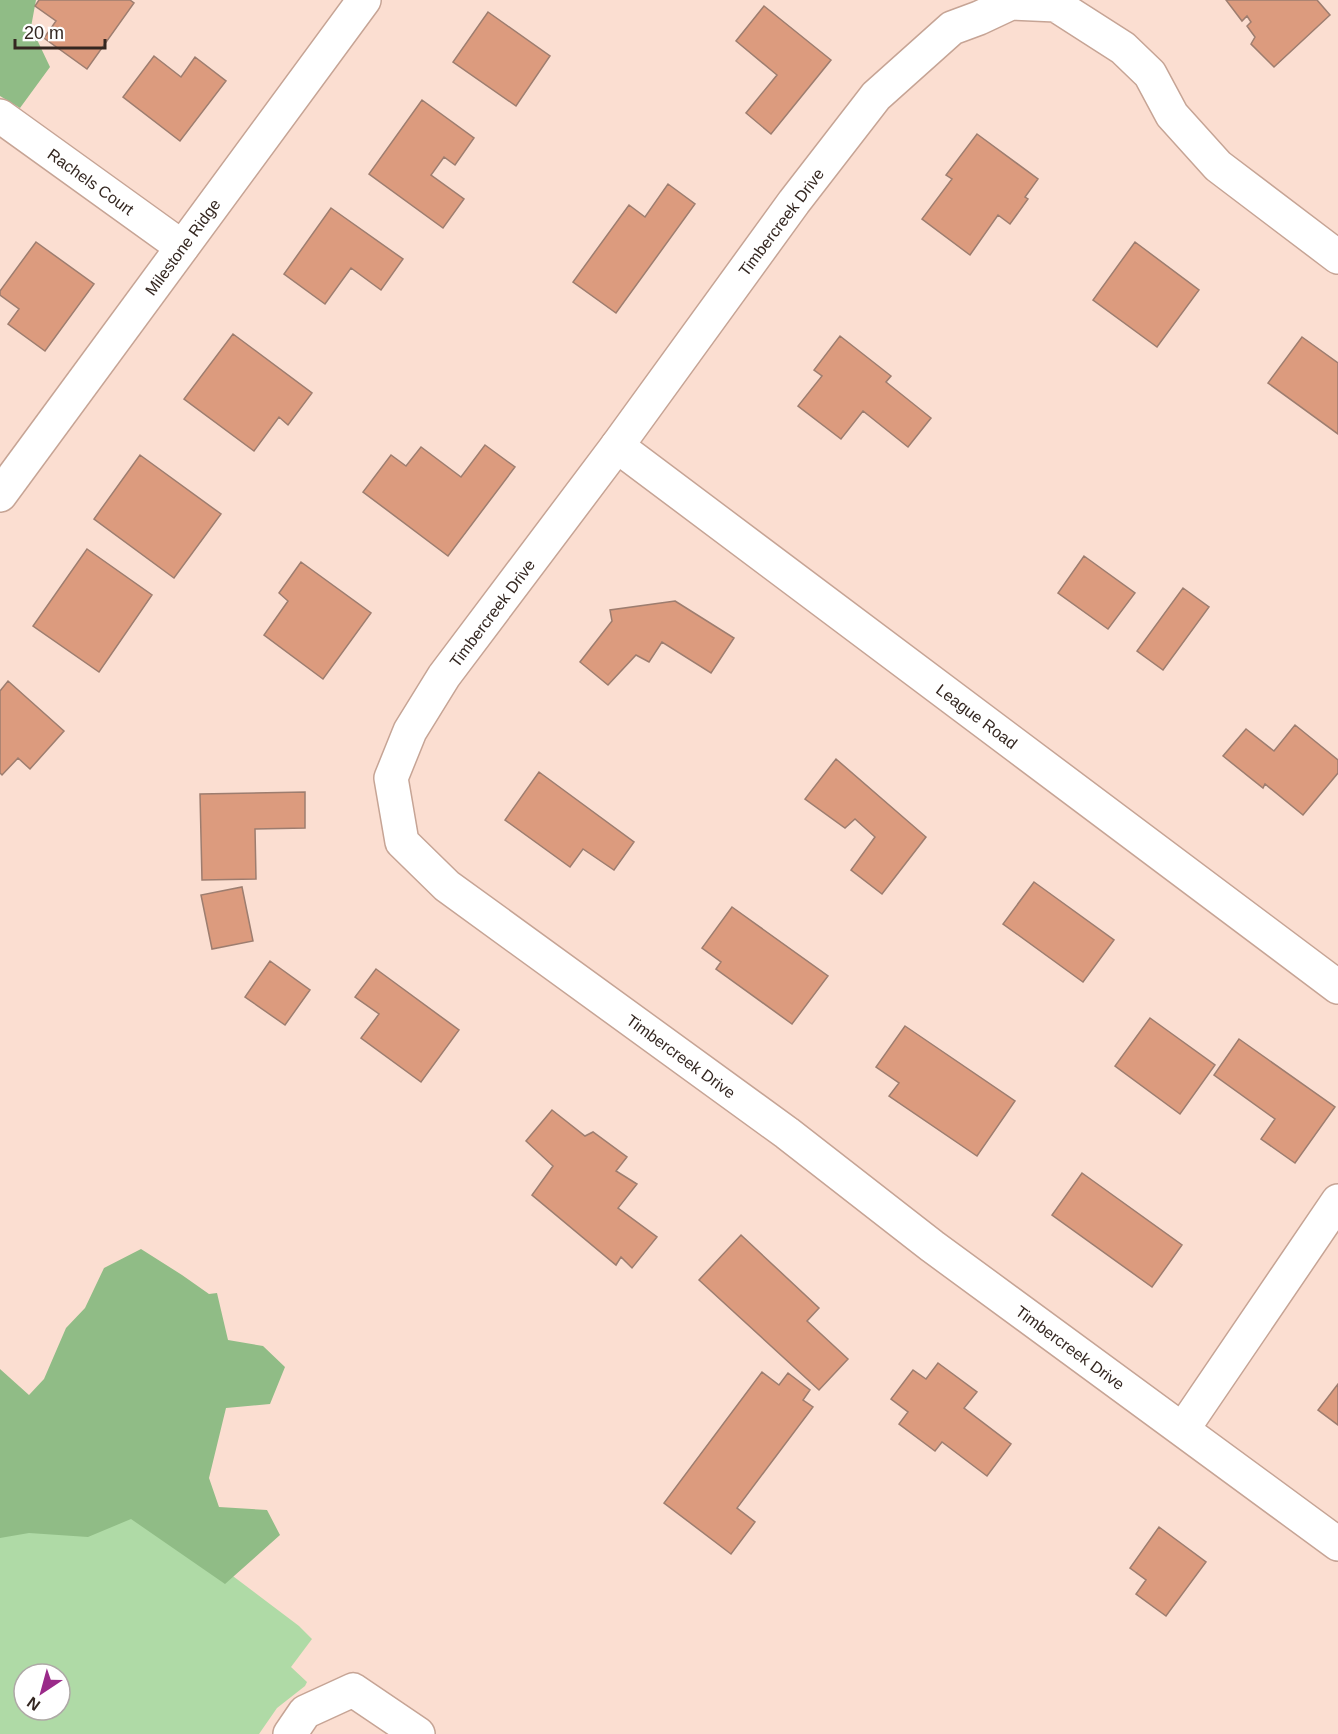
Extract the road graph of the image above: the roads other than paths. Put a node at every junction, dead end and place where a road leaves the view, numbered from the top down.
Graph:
1 (364, 0) edge
2 (0, 116) edge
3 (182, 247) junction
4 (1338, 257) edge
5 (617, 446) junction
6 (0, 495) edge
7 (1338, 987) edge
8 (1338, 1201) edge
9 (1183, 1429) junction
10 (1338, 1544) edge
11 (290, 1734) edge
12 (418, 1734) edge

1 - 3 street, Milestone Ridge
2 - 3 street, Rachels Court
3 - 6 street, Milestone Ridge
4 - 5 street, Timbercreek Drive
5 - 7 street, League Road
5 - 9 street, Timbercreek Drive
8 - 9 street
9 - 10 street, Timbercreek Drive
11 - 12 street

